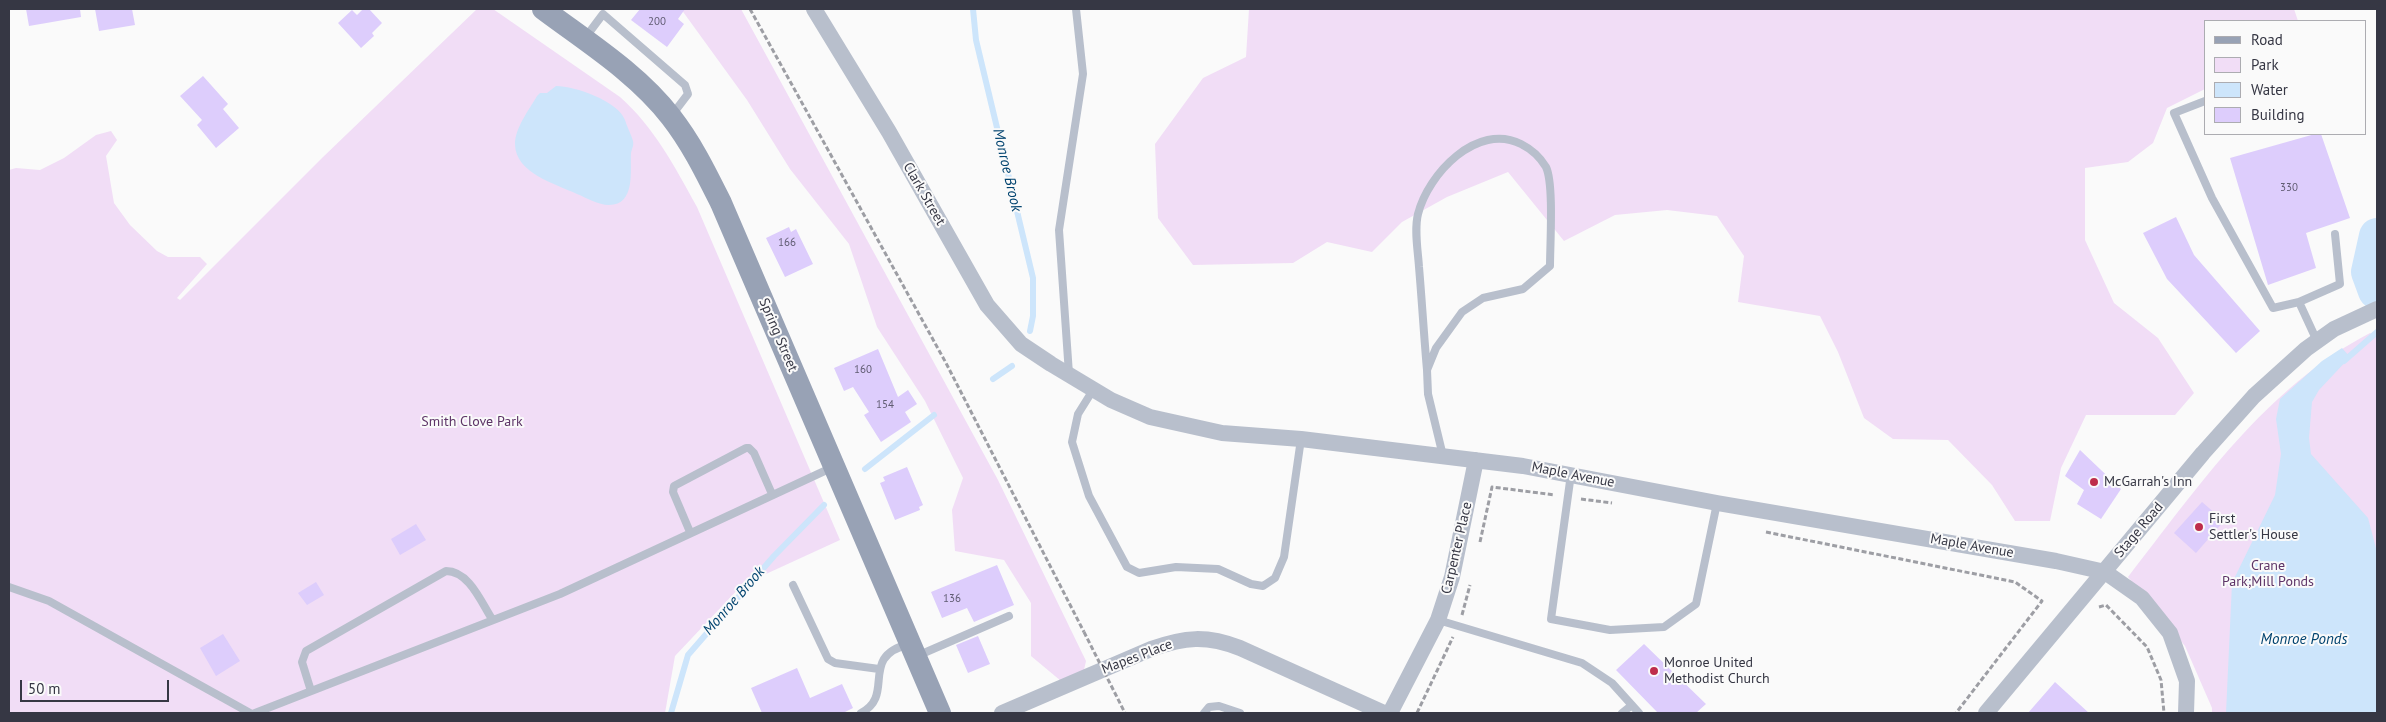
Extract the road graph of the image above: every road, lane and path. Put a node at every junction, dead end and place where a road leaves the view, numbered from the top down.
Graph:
1 (543, 9) edge
2 (750, 9) edge
3 (814, 9) edge
4 (1076, 9) edge
5 (605, 12) edge
6 (584, 39) junction
7 (2204, 101) edge
8 (671, 117) junction
9 (2335, 234) dead end
10 (2299, 302) junction
11 (2377, 309) edge
12 (2318, 341) junction
13 (1050, 364) joint
14 (1427, 370) junction
15 (1069, 376) junction
16 (1093, 390) junction
17 (1300, 439) junction
18 (1443, 456) junction
19 (1476, 460) junction
20 (833, 467) junction
21 (1571, 474) junction
22 (772, 494) junction
23 (1568, 497) junction
24 (1717, 503) junction
25 (1614, 504) dead end
26 (1764, 531) dead end
27 (690, 532) junction
28 (1478, 552) dead end
29 (2105, 572) junction
30 (1471, 580) dead end
31 (793, 585) dead end
32 (9, 587) edge
33 (2095, 612) dead end
34 (1009, 616) dead end
35 (492, 619) junction
36 (1438, 620) junction
37 (1458, 626) junction
38 (913, 650) junction
39 (879, 669) junction
40 (311, 691) junction
41 (1632, 705) junction
42 (250, 713) edge
43 (255, 713) edge
44 (861, 713) edge
45 (940, 713) edge
46 (1002, 713) edge
47 (1125, 713) edge
48 (1204, 713) edge
49 (1240, 713) edge
50 (1384, 713) edge
51 (1390, 713) edge
52 (1417, 713) edge
53 (1622, 713) edge
54 (1639, 713) edge
55 (1956, 713) edge
56 (1986, 713) edge
57 (2164, 713) edge
58 (2186, 713) edge

1 - 6 street, Spring Street
2 - 47 path, bridge
3 - 13 street, Clark Street
4 - 15 lane
5 - 6 lane
5 - 8 lane
6 - 8 street, Spring Street
7 - 10 lane
8 - 20 street, Spring Street
9 - 10 lane
10 - 12 lane
11 - 12 street, Stage Road
12 - 29 street, Stage Road
13 - 15 street, Maple Avenue
14 - 14 lane
14 - 18 lane
15 - 16 street, Maple Avenue
16 - 17 street, Maple Avenue
16 - 17 lane
17 - 18 street, Maple Avenue
18 - 19 street, Maple Avenue
19 - 21 street, Maple Avenue
19 - 36 street, Carpenter Place
20 - 22 lane
20 - 38 street, Spring Street
21 - 23 lane
21 - 24 street, Maple Avenue
22 - 27 lane
22 - 27 lane
23 - 24 lane
23 - 25 path
23 - 28 path
24 - 29 street, Maple Avenue
26 - 55 path
27 - 35 lane
29 - 56 street, Stage Road
29 - 58 street
30 - 37 path
31 - 39 lane
32 - 42 lane
33 - 57 path
34 - 38 lane
35 - 40 lane
35 - 40 lane
36 - 37 lane
36 - 51 street, Carpenter Place
37 - 41 lane
37 - 52 path
38 - 39 lane
38 - 45 street, Spring Street
39 - 44 lane
40 - 43 lane
41 - 53 lane
41 - 54 lane
46 - 50 street, Mapes Place
48 - 49 lane

